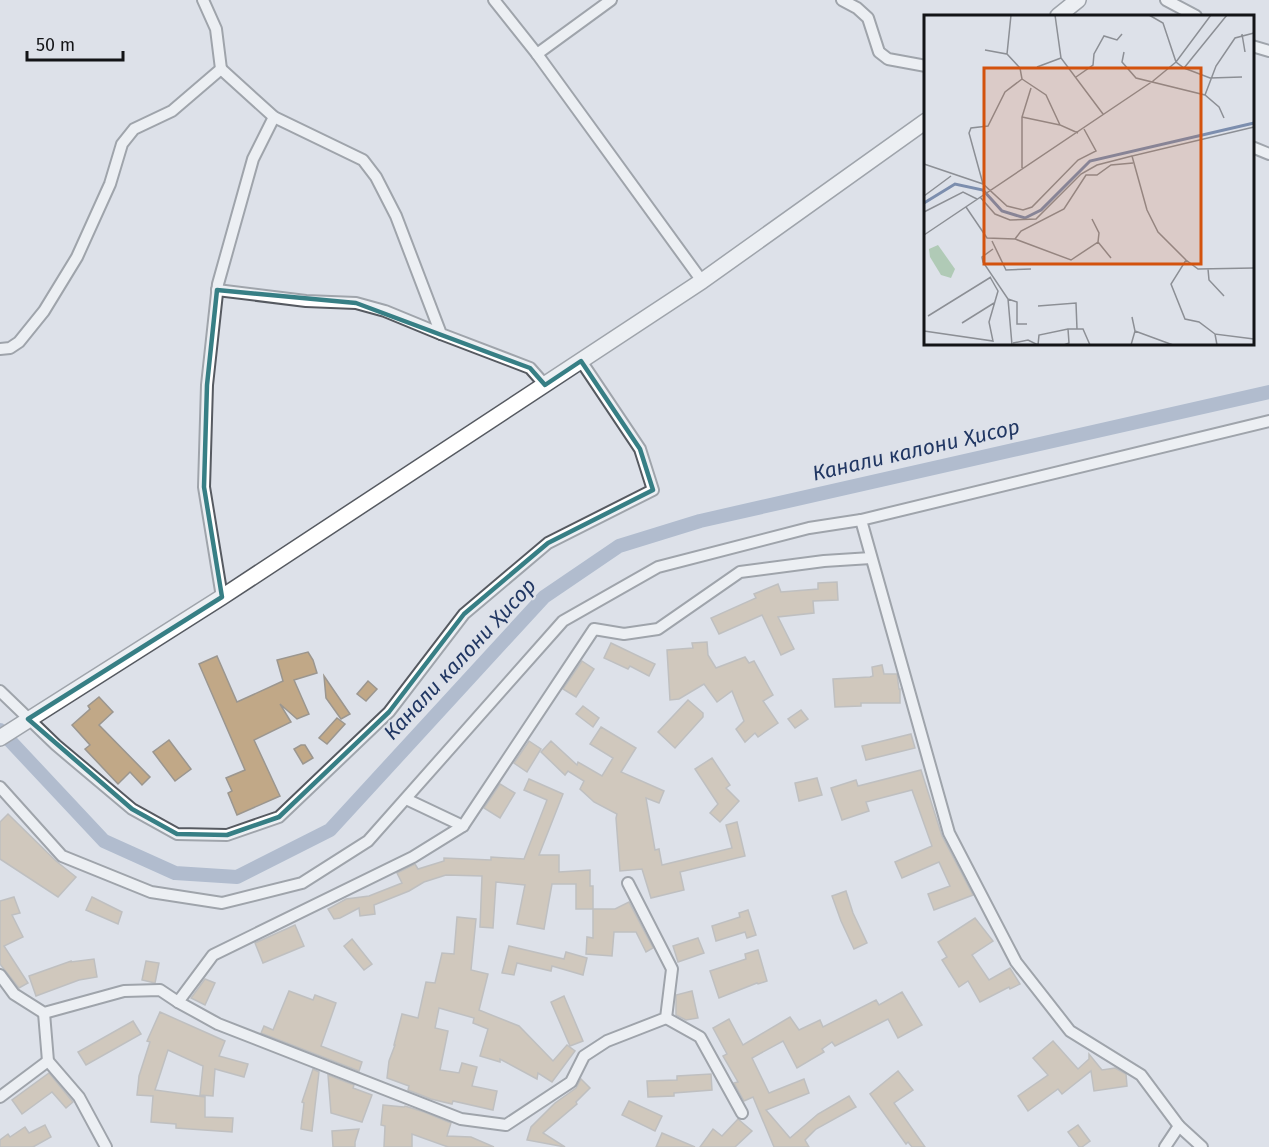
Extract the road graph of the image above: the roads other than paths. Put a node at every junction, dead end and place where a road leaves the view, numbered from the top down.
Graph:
1 (203, 0) edge
2 (494, 0) edge
3 (611, 0) edge
4 (842, 0) edge
5 (1078, 0) edge
6 (1168, 1) edge
7 (1059, 15) edge
8 (1194, 15) edge
9 (1254, 47) edge
10 (1269, 51) edge
11 (537, 54) junction
12 (924, 66) edge
13 (221, 69) junction
14 (274, 117) junction
15 (924, 122) edge
16 (1254, 148) edge
17 (1269, 154) edge
18 (702, 281) junction
19 (217, 290) junction
20 (441, 334) junction
21 (0, 349) edge
22 (581, 362) junction
23 (545, 385) junction
24 (1269, 422) edge
25 (861, 520) junction
26 (871, 558) junction
27 (222, 597) junction
28 (0, 691) edge
29 (27, 719) junction
30 (0, 738) edge
31 (0, 787) edge
32 (406, 799) junction
33 (463, 826) junction
34 (627, 883) dead end
35 (0, 975) edge
36 (178, 1002) junction
37 (44, 1013) junction
38 (666, 1018) junction
39 (48, 1061) junction
40 (0, 1098) edge
41 (742, 1113) dead end
42 (1179, 1126) junction
43 (106, 1147) edge
44 (1165, 1147) edge
45 (1202, 1147) edge

1 - 13 street
2 - 11 street
3 - 11 street
4 - 12 street
5 - 7 main road
6 - 8 street
9 - 10 street
11 - 18 street
13 - 14 street
13 - 21 street
14 - 19 street
14 - 20 street
15 - 18 main road
16 - 17 street
18 - 22 main road
19 - 20 street
19 - 27 street
20 - 23 street
22 - 23 main road
22 - 29 street
23 - 27 main road
24 - 25 street
25 - 26 street
25 - 32 street
26 - 33 street
26 - 42 street
27 - 29 main road
28 - 29 street
29 - 30 main road
31 - 32 street
32 - 33 street
33 - 36 street
34 - 38 street
35 - 37 street
36 - 37 street
36 - 38 street
37 - 39 street
38 - 41 street
39 - 40 street
39 - 43 street
42 - 44 street
42 - 45 street

